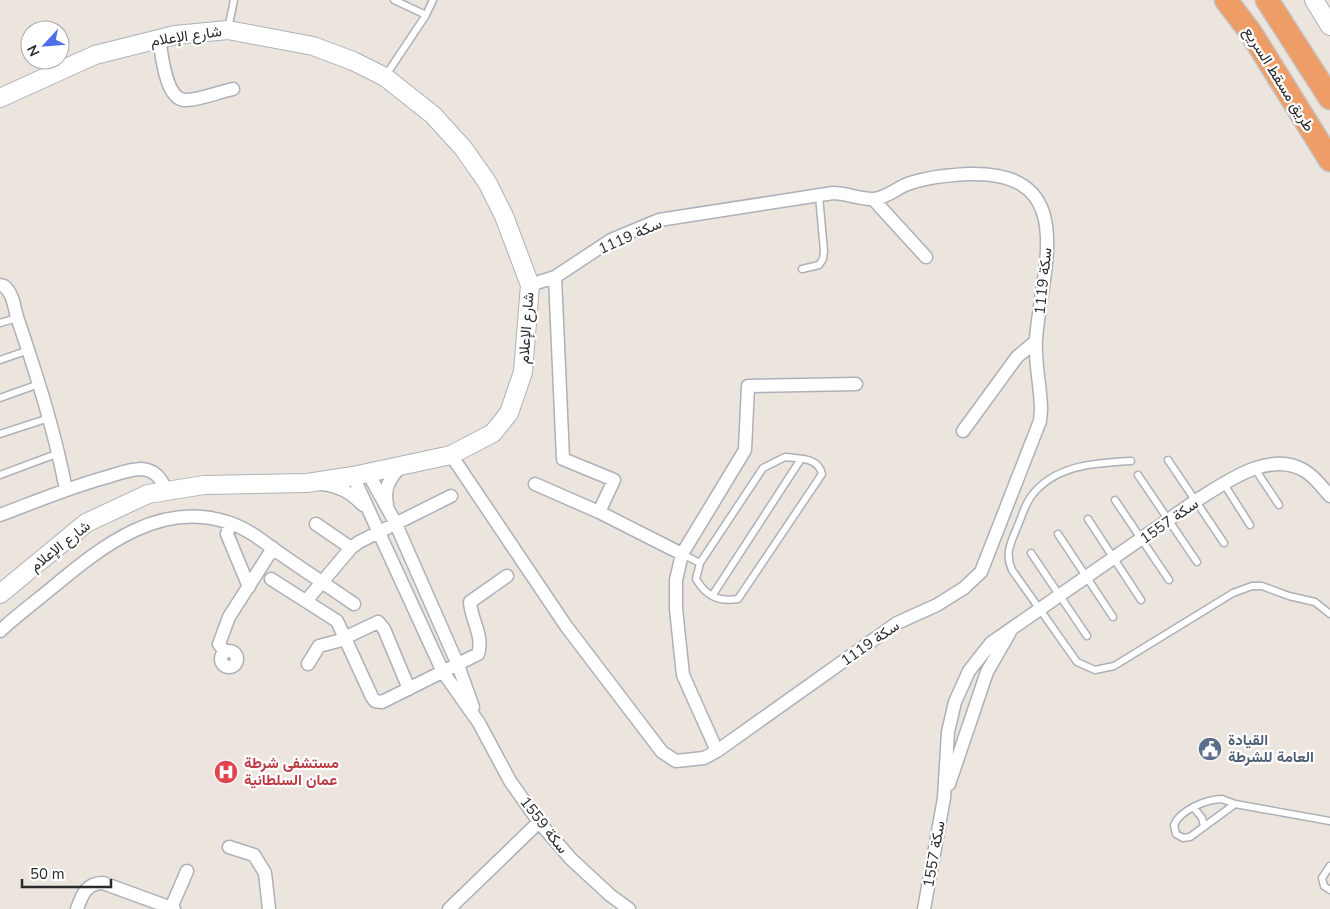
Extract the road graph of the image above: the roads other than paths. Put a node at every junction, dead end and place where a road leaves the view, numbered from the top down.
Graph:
1 (234, 0) edge
2 (394, 0) edge
3 (433, 0) edge
4 (1226, 0) edge
5 (1267, 0) edge
6 (1314, 0) edge
7 (1327, 0) edge
8 (1330, 5) edge
9 (426, 15) junction
10 (1330, 26) edge
11 (228, 30) junction
12 (159, 38) junction
13 (385, 77) junction
14 (233, 88) dead end
15 (0, 98) edge
16 (1330, 98) edge
17 (1330, 160) edge
18 (819, 196) junction
19 (873, 199) junction
20 (926, 257) dead end
21 (802, 270) dead end
22 (555, 277) junction
23 (0, 285) edge
24 (530, 286) junction
25 (17, 318) junction
26 (0, 323) edge
27 (1036, 341) junction
28 (29, 350) junction
29 (0, 360) edge
30 (39, 384) junction
31 (856, 384) dead end
32 (0, 398) edge
33 (49, 418) junction
34 (963, 431) dead end
35 (0, 434) edge
36 (59, 453) junction
37 (451, 455) junction
38 (801, 459) junction
39 (1168, 460) dead end
40 (1131, 461) dead end
41 (402, 465) junction
42 (1256, 469) junction
43 (360, 474) junction
44 (0, 475) edge
45 (1138, 475) dead end
46 (307, 483) junction
47 (535, 484) dead end
48 (1224, 484) junction
49 (66, 490) junction
50 (166, 490) junction
51 (451, 496) dead end
52 (1330, 496) edge
53 (1115, 500) dead end
54 (1194, 502) junction
55 (1279, 505) dead end
56 (387, 506) junction
57 (369, 510) junction
58 (600, 512) junction
59 (0, 515) edge
60 (1088, 519) dead end
61 (1168, 521) junction
62 (394, 522) junction
63 (230, 523) junction
64 (316, 524) dead end
65 (1250, 525) dead end
66 (379, 530) junction
67 (1058, 534) dead end
68 (1142, 540) junction
69 (1224, 543) dead end
70 (273, 548) junction
71 (350, 548) junction
72 (1031, 553) dead end
73 (682, 554) junction
74 (1114, 559) junction
75 (1197, 562) dead end
76 (700, 563) junction
77 (507, 576) dead end
78 (1086, 578) junction
79 (271, 579) dead end
80 (1169, 580) dead end
81 (322, 582) junction
82 (249, 587) junction
83 (2, 590) edge
84 (712, 596) junction
85 (1059, 597) junction
86 (1141, 600) dead end
87 (306, 601) junction
88 (354, 604) dead end
89 (1040, 610) junction
90 (1330, 614) edge
91 (1114, 617) dead end
92 (1013, 627) junction
93 (0, 631) edge
94 (1087, 636) dead end
95 (346, 637) junction
96 (225, 652) dead end
97 (308, 664) dead end
98 (458, 665) junction
99 (443, 672) junction
100 (409, 689) junction
101 (958, 694) junction
102 (979, 700) junction
103 (479, 723) junction
104 (950, 724) junction
105 (968, 727) junction
106 (716, 751) junction
107 (944, 798) junction
108 (1235, 804) junction
109 (1194, 808) junction
110 (1330, 821) edge
111 (539, 822) junction
112 (1204, 826) junction
113 (229, 847) dead end
114 (1330, 866) edge
115 (187, 871) dead end
116 (1330, 890) edge
117 (172, 908) edge
118 (77, 909) edge
119 (269, 909) edge
120 (449, 909) edge
121 (629, 909) edge
122 (924, 909) edge

1 - 11 lane
2 - 9 lane
3 - 9 lane
4 - 17 highway, طريق مسقط السريع
5 - 16 highway
6 - 10 main road
7 - 8 main road
9 - 13 lane
11 - 12 main road, شارع الإعلام
11 - 13 main road, شارع الإعلام
12 - 14 street
12 - 15 main road, شارع الإعلام
13 - 24 main road, شارع الإعلام
18 - 19 street, سكة 1119
18 - 21 lane
18 - 22 street, سكة 1119
19 - 20 street
19 - 27 street, سكة 1119
22 - 24 street, سكة 1119
22 - 58 street
23 - 25 street
24 - 37 main road, شارع الإعلام
25 - 26 lane
25 - 28 street
27 - 34 street
27 - 106 street, سكة 1119
28 - 29 lane
28 - 30 street
30 - 32 lane
30 - 33 street
31 - 73 street
33 - 35 lane
33 - 36 street
36 - 44 lane
36 - 49 street
37 - 41 main road, شارع الإعلام
37 - 106 street, سكة 1119
38 - 76 lane
38 - 84 lane
38 - 84 lane
39 - 54 lane
40 - 89 lane
41 - 43 main road, شارع الإعلام
41 - 56 street, سكة 1559
42 - 48 street, سكة 1557
42 - 52 street, سكة 1557
42 - 55 lane
43 - 46 main road, شارع الإعلام
43 - 56 street, سكة 1559
43 - 57 street, سكة 1559
45 - 61 lane
46 - 50 main road, شارع الإعلام
46 - 57 street, سكة 1559
47 - 58 street
48 - 54 street, سكة 1557
48 - 65 lane
49 - 50 street
49 - 59 street
50 - 83 main road, شارع الإعلام
51 - 62 street
53 - 68 lane
54 - 61 street, سكة 1557
54 - 69 lane
56 - 62 street, سكة 1559
57 - 66 street, سكة 1559
58 - 73 street
60 - 74 lane
61 - 68 street, سكة 1557
61 - 75 lane
62 - 66 street
62 - 98 street, سكة 1559
63 - 70 street
63 - 82 street
63 - 93 street
64 - 71 street
66 - 71 street
66 - 99 street, سكة 1559
67 - 78 lane
68 - 74 street, سكة 1557
68 - 80 lane
70 - 81 street
70 - 82 street
71 - 81 street
72 - 85 lane
73 - 76 lane
73 - 106 street
74 - 78 street, سكة 1557
74 - 86 lane
76 - 84 lane
77 - 98 street
78 - 85 street, سكة 1557
78 - 91 lane
79 - 87 street
81 - 87 street
81 - 88 street
82 - 96 street
85 - 89 street, سكة 1557
85 - 94 lane
87 - 95 street
89 - 90 lane
89 - 92 street, سكة 1557
92 - 101 street, سكة 1557
92 - 102 street, سكة 1557
95 - 97 street
95 - 100 street
95 - 100 street
98 - 99 street
98 - 103 street, سكة 1559
99 - 100 street
99 - 103 street, سكة 1559
101 - 102 street
101 - 104 street, سكة 1557
102 - 105 street, سكة 1557
103 - 111 street, سكة 1559
104 - 105 street
104 - 107 street, سكة 1557
105 - 107 street, سكة 1557
107 - 122 street, سكة 1557
108 - 109 lane
108 - 110 lane
108 - 112 lane
109 - 112 lane
109 - 112 lane
111 - 120 street
111 - 121 street, سكة 1559
113 - 119 street
114 - 116 lane
115 - 117 street
117 - 118 street

